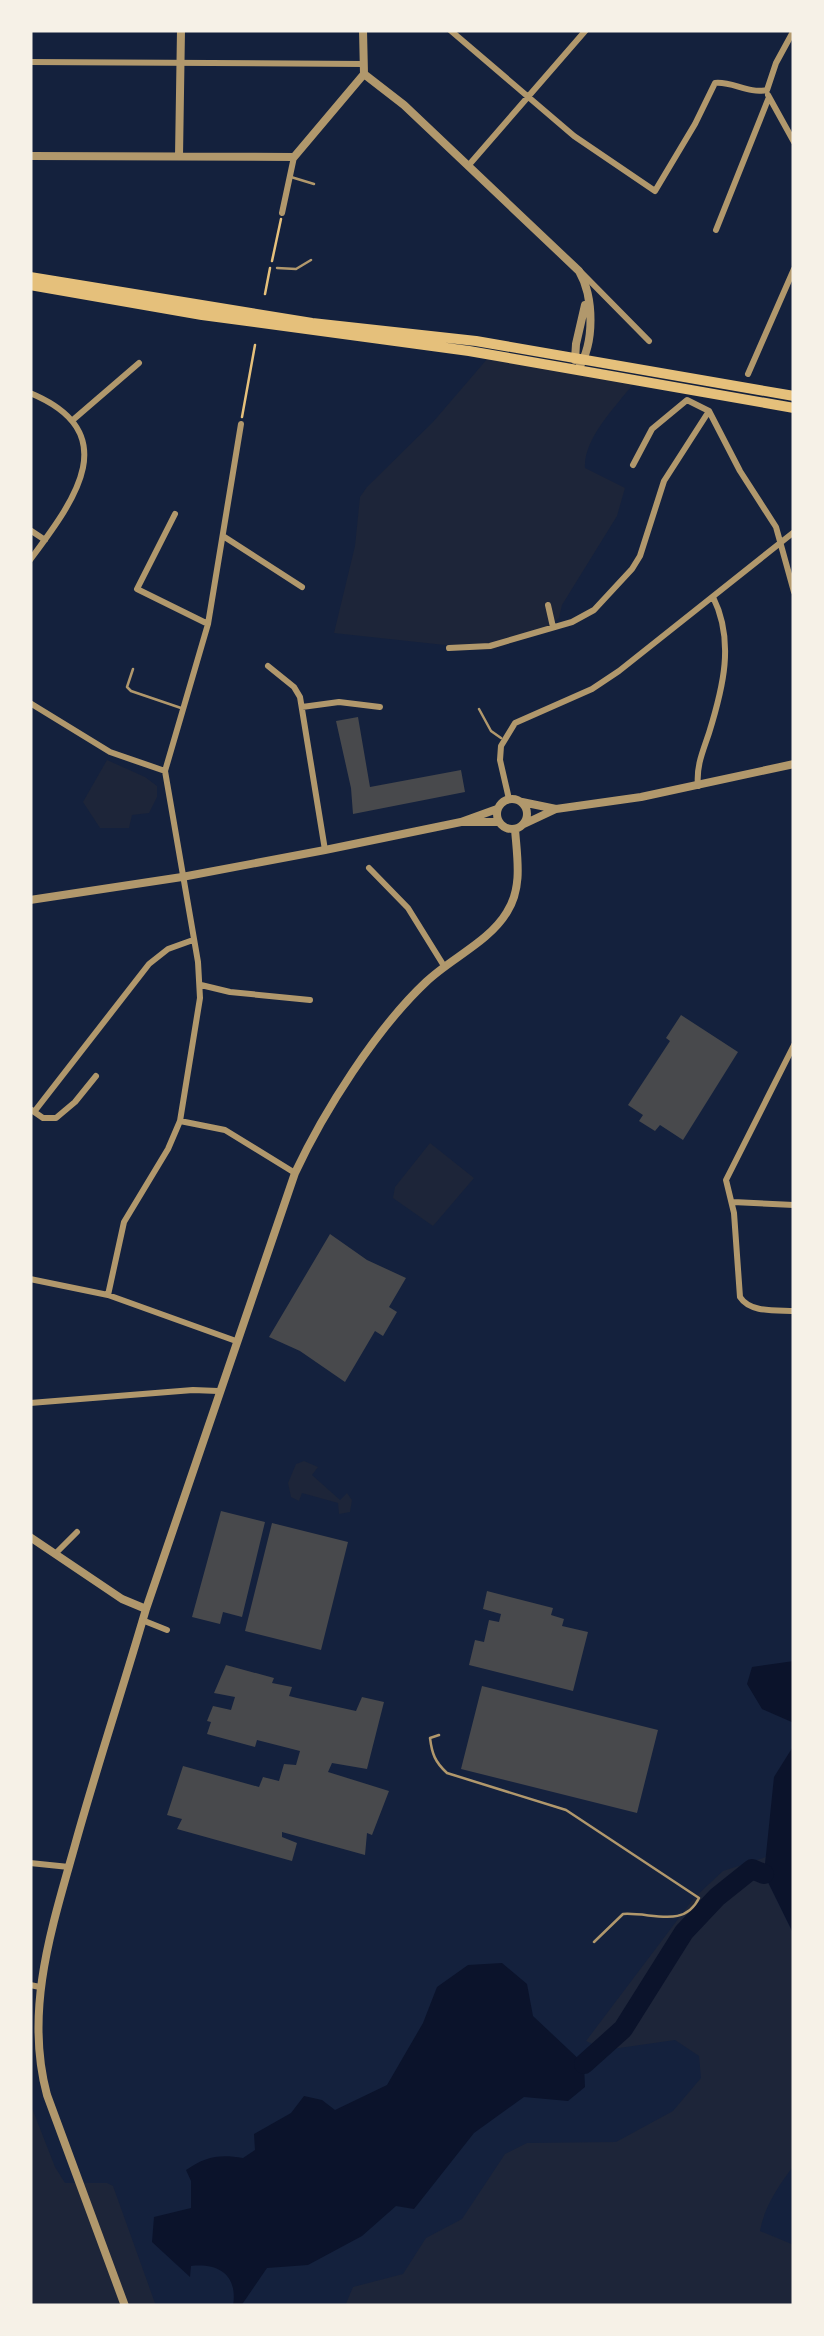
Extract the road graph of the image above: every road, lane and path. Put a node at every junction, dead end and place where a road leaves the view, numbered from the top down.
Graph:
1 (181, 30) edge
2 (364, 30) edge
3 (450, 30) edge
4 (586, 30) edge
5 (794, 30) edge
6 (30, 62) edge
7 (180, 62) junction
8 (364, 69) junction
9 (768, 94) junction
10 (528, 96) junction
11 (794, 142) edge
12 (30, 156) edge
13 (179, 156) junction
14 (294, 157) junction
15 (468, 166) junction
16 (290, 176) junction
17 (314, 184) dead end
18 (282, 213) joint
19 (716, 230) dead end
20 (311, 260) dead end
21 (278, 268) dead end
22 (794, 270) edge
23 (579, 271) junction
24 (30, 276) edge
25 (30, 285) edge
26 (265, 294) dead end
27 (784, 297) junction
28 (794, 298) edge
29 (650, 342) dead end
30 (255, 345) dead end
31 (579, 362) junction
32 (139, 364) dead end
33 (748, 374) dead end
34 (30, 393) edge
35 (794, 396) edge
36 (794, 408) edge
37 (708, 411) junction
38 (74, 419) junction
39 (241, 424) joint
40 (633, 464) dead end
41 (174, 514) dead end
42 (30, 530) edge
43 (794, 532) edge
44 (223, 536) junction
45 (45, 540) junction
46 (781, 542) junction
47 (30, 560) edge
48 (302, 587) dead end
49 (794, 592) edge
50 (712, 597) junction
51 (548, 605) dead end
52 (208, 624) junction
53 (553, 626) junction
54 (449, 648) dead end
55 (268, 666) dead end
56 (134, 669) dead end
57 (30, 703) edge
58 (380, 706) dead end
59 (302, 707) junction
60 (183, 708) junction
61 (478, 709) dead end
62 (502, 739) junction
63 (794, 764) edge
64 (165, 770) junction
65 (698, 786) junction
66 (509, 799) junction
67 (522, 802) junction
68 (497, 809) junction
69 (556, 809) junction
70 (460, 822) junction
71 (498, 822) junction
72 (524, 824) junction
73 (515, 829) junction
74 (325, 850) junction
75 (369, 868) dead end
76 (182, 877) junction
77 (30, 900) edge
78 (193, 940) junction
79 (444, 966) junction
80 (201, 985) junction
81 (310, 1000) dead end
82 (794, 1045) edge
83 (96, 1076) dead end
84 (31, 1113) edge
85 (180, 1122) junction
86 (294, 1173) junction
87 (733, 1202) junction
88 (794, 1204) edge
89 (30, 1279) edge
90 (108, 1295) junction
91 (794, 1311) edge
92 (236, 1341) junction
93 (218, 1392) junction
94 (30, 1403) edge
95 (77, 1532) dead end
96 (30, 1537) edge
97 (55, 1554) junction
98 (146, 1608) junction
99 (142, 1620) junction
100 (167, 1630) dead end
101 (439, 1735) dead end
102 (30, 1863) edge
103 (69, 1867) junction
104 (594, 1942) dead end
105 (35, 1986) edge
106 (35, 2071) edge
107 (124, 2306) edge

1 - 7 street
2 - 8 street
3 - 10 street
4 - 10 street
5 - 9 street
6 - 7 street
7 - 8 street
7 - 13 street
8 - 14 street
8 - 15 street
9 - 10 street
9 - 11 street
9 - 19 street
10 - 15 street
12 - 13 street
13 - 14 street
14 - 16 street
15 - 23 street
16 - 17 lane
16 - 18 street
18 - 26 path
20 - 21 lane
22 - 27 street
23 - 29 street
23 - 31 street
24 - 31 main road
25 - 31 main road
27 - 28 street
27 - 33 street
30 - 39 path
31 - 35 main road
31 - 36 main road
32 - 38 street
34 - 38 street
37 - 40 street
37 - 46 street
37 - 53 street
38 - 45 street
39 - 44 street
41 - 52 street
42 - 45 street
43 - 46 street
44 - 48 street
44 - 52 street
45 - 47 street
46 - 49 street
46 - 50 street
50 - 62 street
50 - 65 street
51 - 53 street
52 - 60 street
53 - 54 street
55 - 59 street
56 - 60 lane
57 - 64 street
58 - 59 street
59 - 74 street
60 - 64 street
61 - 62 lane
62 - 66 street
63 - 65 street
64 - 76 street
65 - 69 street
66 - 67 street
66 - 68 street
67 - 69 street
67 - 72 street
68 - 70 street
68 - 71 street
69 - 72 street
70 - 71 street
70 - 74 street
71 - 73 street
72 - 73 street
73 - 79 street
74 - 76 street
75 - 79 street
76 - 77 street
76 - 78 street
78 - 80 street
78 - 84 street
79 - 86 street
80 - 81 street
80 - 85 street
82 - 87 street
83 - 84 street
85 - 86 street
85 - 90 street
86 - 92 street
87 - 88 street
87 - 91 street
89 - 90 street
90 - 92 street
92 - 93 street
93 - 94 street
93 - 98 street
95 - 97 street
96 - 97 street
97 - 98 street
98 - 99 street
99 - 100 street
99 - 103 street
101 - 104 lane
102 - 103 street
103 - 105 street
105 - 106 street
106 - 107 street

